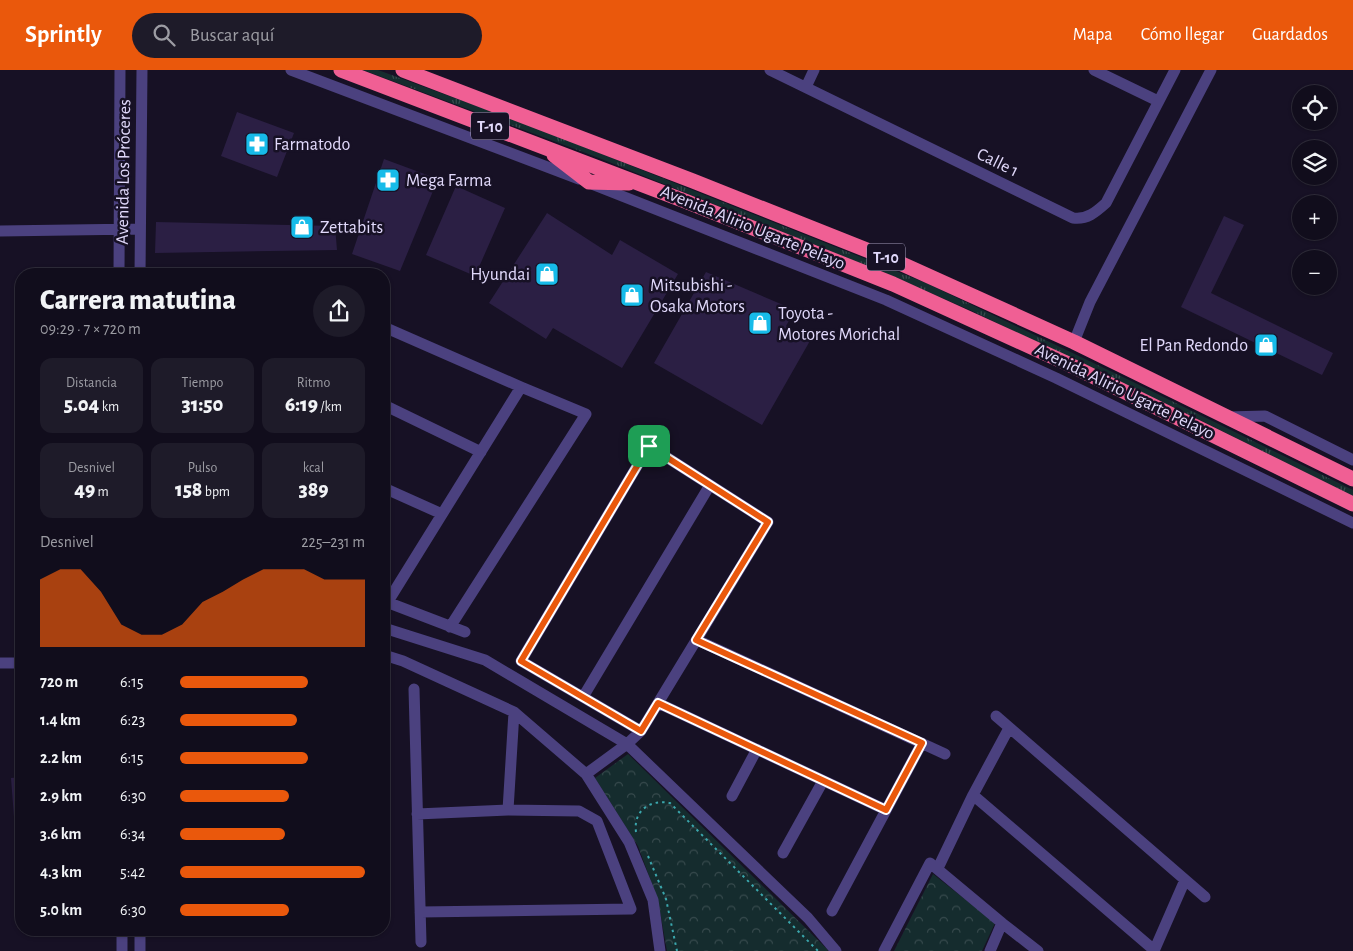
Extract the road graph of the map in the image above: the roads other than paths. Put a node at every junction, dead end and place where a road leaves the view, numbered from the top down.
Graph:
1 (120, 70) edge
2 (142, 70) edge
3 (291, 70) edge
4 (342, 70) edge
5 (403, 70) edge
6 (770, 70) edge
7 (814, 70) edge
8 (1094, 70) edge
9 (1174, 70) edge
10 (1211, 70) edge
11 (806, 87) junction
12 (1158, 101) junction
13 (120, 125) junction
14 (141, 126) junction
15 (543, 146) junction
16 (588, 182) junction
17 (638, 182) junction
18 (119, 229) junction
19 (139, 229) junction
20 (0, 231) edge
21 (119, 268) edge
22 (140, 268) edge
23 (390, 330) edge
24 (1074, 342) junction
25 (521, 388) junction
26 (390, 408) edge
27 (1226, 417) junction
28 (481, 452) junction
29 (1353, 460) edge
30 (1353, 479) edge
31 (710, 485) junction
32 (390, 491) edge
33 (1353, 504) edge
34 (442, 514) junction
35 (1353, 523) edge
36 (390, 594) edge
37 (390, 604) edge
38 (450, 626) junction
39 (390, 630) edge
40 (465, 632) dead end
41 (696, 640) junction
42 (390, 657) edge
43 (0, 663) edge
44 (15, 663) edge
45 (414, 688) dead end
46 (583, 697) junction
47 (658, 703) junction
48 (514, 712) junction
49 (996, 716) dead end
50 (1009, 728) junction
51 (641, 731) junction
52 (922, 743) junction
53 (627, 744) junction
54 (756, 749) junction
55 (945, 754) dead end
56 (586, 774) junction
57 (823, 780) junction
58 (973, 795) junction
59 (732, 796) dead end
60 (508, 810) junction
61 (886, 810) junction
62 (418, 814) junction
63 (783, 853) dead end
64 (938, 868) junction
65 (1185, 880) junction
66 (1205, 897) dead end
67 (832, 910) dead end
68 (420, 912) junction
69 (1002, 922) junction
70 (122, 936) edge
71 (140, 936) edge
72 (421, 942) dead end
73 (122, 951) edge
74 (140, 951) edge
75 (660, 951) edge
76 (836, 951) edge
77 (884, 951) edge
78 (990, 951) edge
79 (1038, 951) edge
80 (1154, 951) edge

1 - 13 street, Avenida Los Próceres
2 - 14 street, Avenida Los Próceres
3 - 16 street, Avenida Alirio Ugarte Pelayo
4 - 15 highway, Avenida Alirio Ugarte Pelayo / T-10
5 - 24 highway, Avenida Alirio Ugarte Pelayo / T-10
6 - 11 street, Calle 1
7 - 11 street
8 - 12 street
9 - 12 street
10 - 24 street
11 - 12 street, Calle 1
13 - 14 street
13 - 18 street, Avenida Los Próceres
14 - 19 street, Avenida Los Próceres
15 - 16 highway
15 - 17 highway, Avenida Alirio Ugarte Pelayo / T-10
16 - 17 highway
16 - 35 street, Avenida Alirio Ugarte Pelayo
17 - 33 highway, Avenida Alirio Ugarte Pelayo / T-10
18 - 19 street
18 - 20 street
18 - 21 street, Avenida Los Próceres
19 - 22 street, Avenida Los Próceres
23 - 25 street
24 - 27 highway, Avenida Alirio Ugarte Pelayo / T-10
25 - 28 street
25 - 38 street
26 - 28 street
27 - 29 street, Avenida Alirio Ugarte Pelayo
27 - 30 highway, Avenida Alirio Ugarte Pelayo / T-10
28 - 34 street
31 - 41 street
31 - 46 street
31 - 46 street
32 - 34 street
34 - 36 street
37 - 38 street
38 - 40 street
39 - 53 street
41 - 47 street
41 - 52 street
42 - 48 street
43 - 44 street
45 - 62 street
46 - 51 street
47 - 51 street
47 - 54 street
48 - 56 street
48 - 60 street
49 - 50 street
50 - 58 street
50 - 65 street
51 - 53 street
52 - 55 street
52 - 61 street
53 - 56 street
53 - 76 street
54 - 57 street
54 - 59 street
56 - 75 street
57 - 61 street
57 - 63 street
58 - 64 street
58 - 80 street
60 - 62 street
60 - 68 street
61 - 67 street
62 - 68 street
64 - 69 street
64 - 77 street
65 - 66 street
65 - 80 street
68 - 72 street
69 - 78 street
69 - 79 street
70 - 73 street
71 - 74 street

